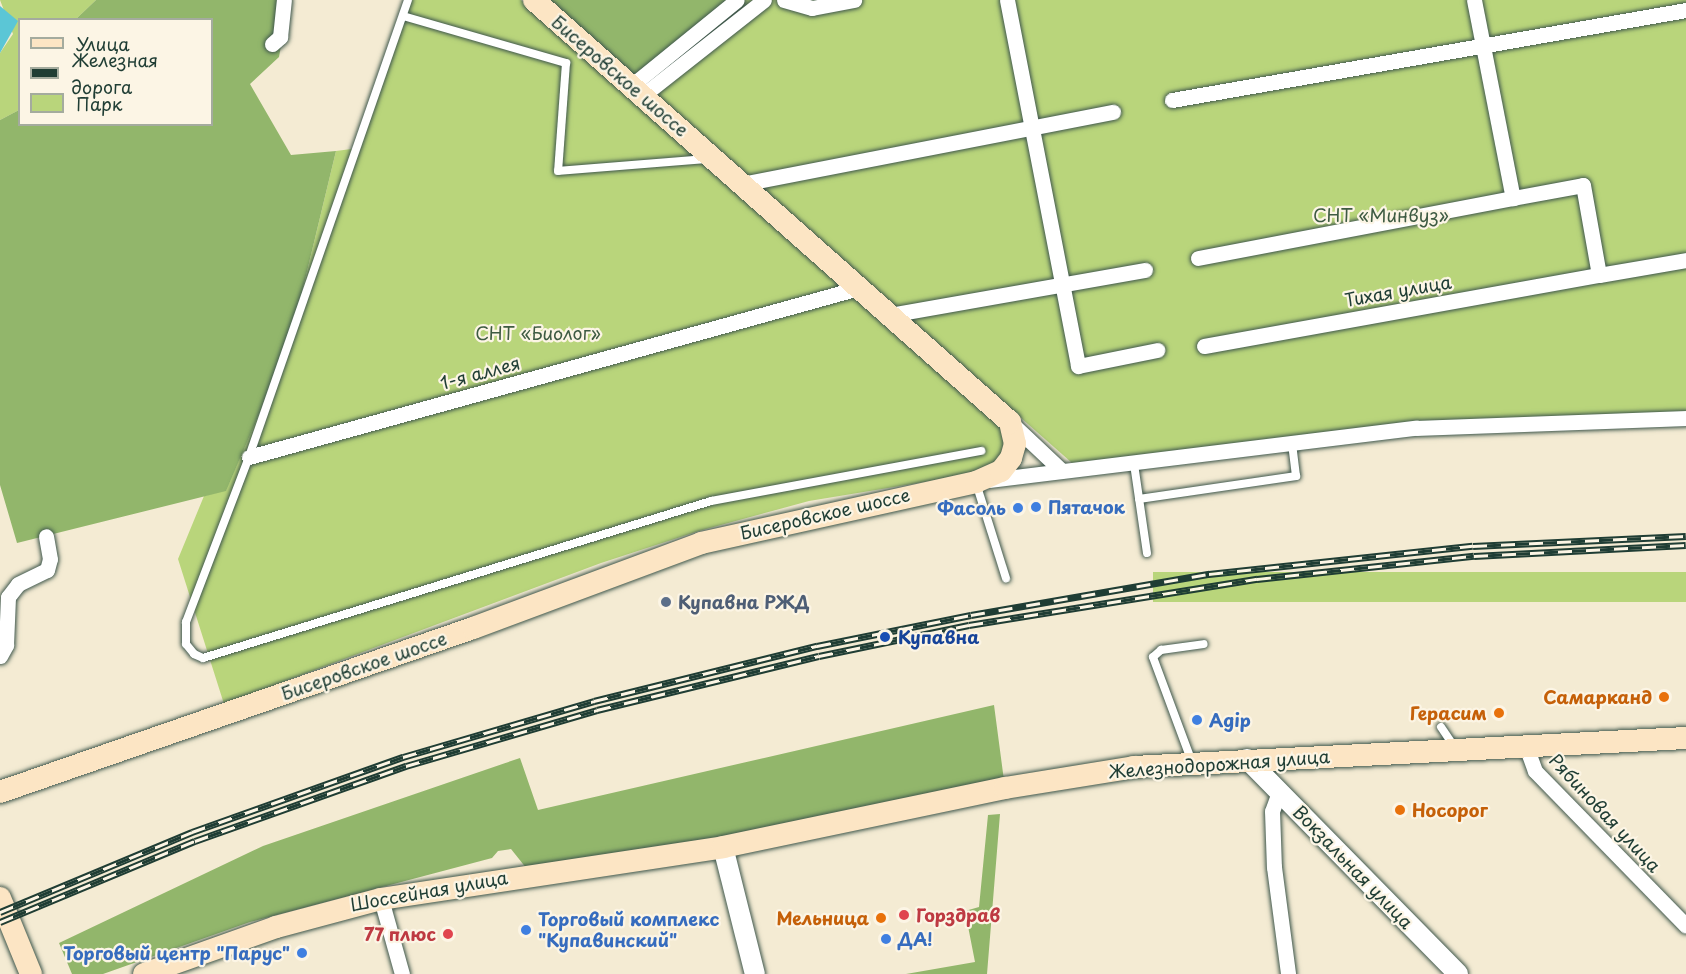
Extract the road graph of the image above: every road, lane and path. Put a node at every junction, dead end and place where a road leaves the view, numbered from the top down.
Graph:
1 (284, 0) edge
2 (408, 0) edge
3 (534, 0) edge
4 (737, 0) edge
5 (764, 0) edge
6 (784, 0) edge
7 (854, 0) edge
8 (1007, 0) edge
9 (1474, 0) edge
10 (1686, 10) edge
11 (403, 16) junction
12 (272, 44) dead end
13 (1484, 47) junction
14 (637, 91) junction
15 (1172, 100) dead end
16 (1113, 112) dead end
17 (1032, 127) junction
18 (713, 158) junction
19 (742, 184) junction
20 (1513, 198) junction
21 (1198, 258) dead end
22 (1686, 260) edge
23 (1145, 270) dead end
24 (1599, 275) junction
25 (1062, 282) junction
26 (859, 288) junction
27 (889, 315) junction
28 (1204, 346) dead end
29 (1157, 350) dead end
30 (1686, 418) edge
31 (1011, 422) junction
32 (1292, 443) junction
33 (981, 451) dead end
34 (249, 457) junction
35 (1134, 464) junction
36 (1062, 471) junction
37 (976, 482) junction
38 (1139, 499) junction
39 (46, 536) dead end
40 (1147, 553) dead end
41 (1006, 578) dead end
42 (1204, 644) dead end
43 (0, 656) edge
44 (1441, 727) dead end
45 (1686, 738) edge
46 (1527, 749) junction
47 (1458, 752) junction
48 (1248, 759) junction
49 (1192, 762) junction
50 (0, 792) edge
51 (1279, 792) junction
52 (723, 847) junction
53 (0, 898) edge
54 (381, 899) junction
55 (1686, 926) edge
56 (31, 974) edge
57 (144, 974) edge
58 (402, 974) edge
59 (755, 974) edge
60 (1288, 974) edge
61 (1458, 974) edge

1 - 12 street
2 - 11 lane
3 - 14 main road, Бисеровское шоссе
4 - 14 street
5 - 14 street
6 - 7 street
8 - 17 street
9 - 13 street
10 - 13 street
11 - 18 lane
11 - 34 lane
13 - 15 street
13 - 20 street
14 - 18 main road, Бисеровское шоссе
16 - 17 street
17 - 19 street
17 - 25 street
18 - 19 main road, Бисеровское шоссе
19 - 26 main road, Бисеровское шоссе
20 - 21 street
20 - 24 street
22 - 24 street, Тихая улица
23 - 25 street
24 - 28 street, Тихая улица
25 - 27 street
25 - 29 street
26 - 27 main road, Бисеровское шоссе
26 - 34 street, 1-я аллея
27 - 31 main road, Бисеровское шоссе
30 - 32 street
31 - 36 street
31 - 37 main road, Бисеровское шоссе
32 - 35 street
32 - 38 lane
33 - 34 lane
35 - 36 street
35 - 38 lane
36 - 37 street
37 - 41 lane
37 - 50 main road, Бисеровское шоссе
38 - 40 lane
39 - 43 street
42 - 49 lane
44 - 47 lane
45 - 46 main road, Железнодорожная улица
46 - 47 main road, Железнодорожная улица
46 - 55 street, Рябиновая улица
47 - 48 main road, Железнодорожная улица
48 - 49 main road, Железнодорожная улица
48 - 51 street, Вокзальная улица
49 - 52 main road, Железнодорожная улица
51 - 60 street
51 - 61 street, Вокзальная улица
52 - 54 main road, Шоссейная улица
52 - 59 street
53 - 56 main road
54 - 57 main road, Шоссейная улица
54 - 58 street

